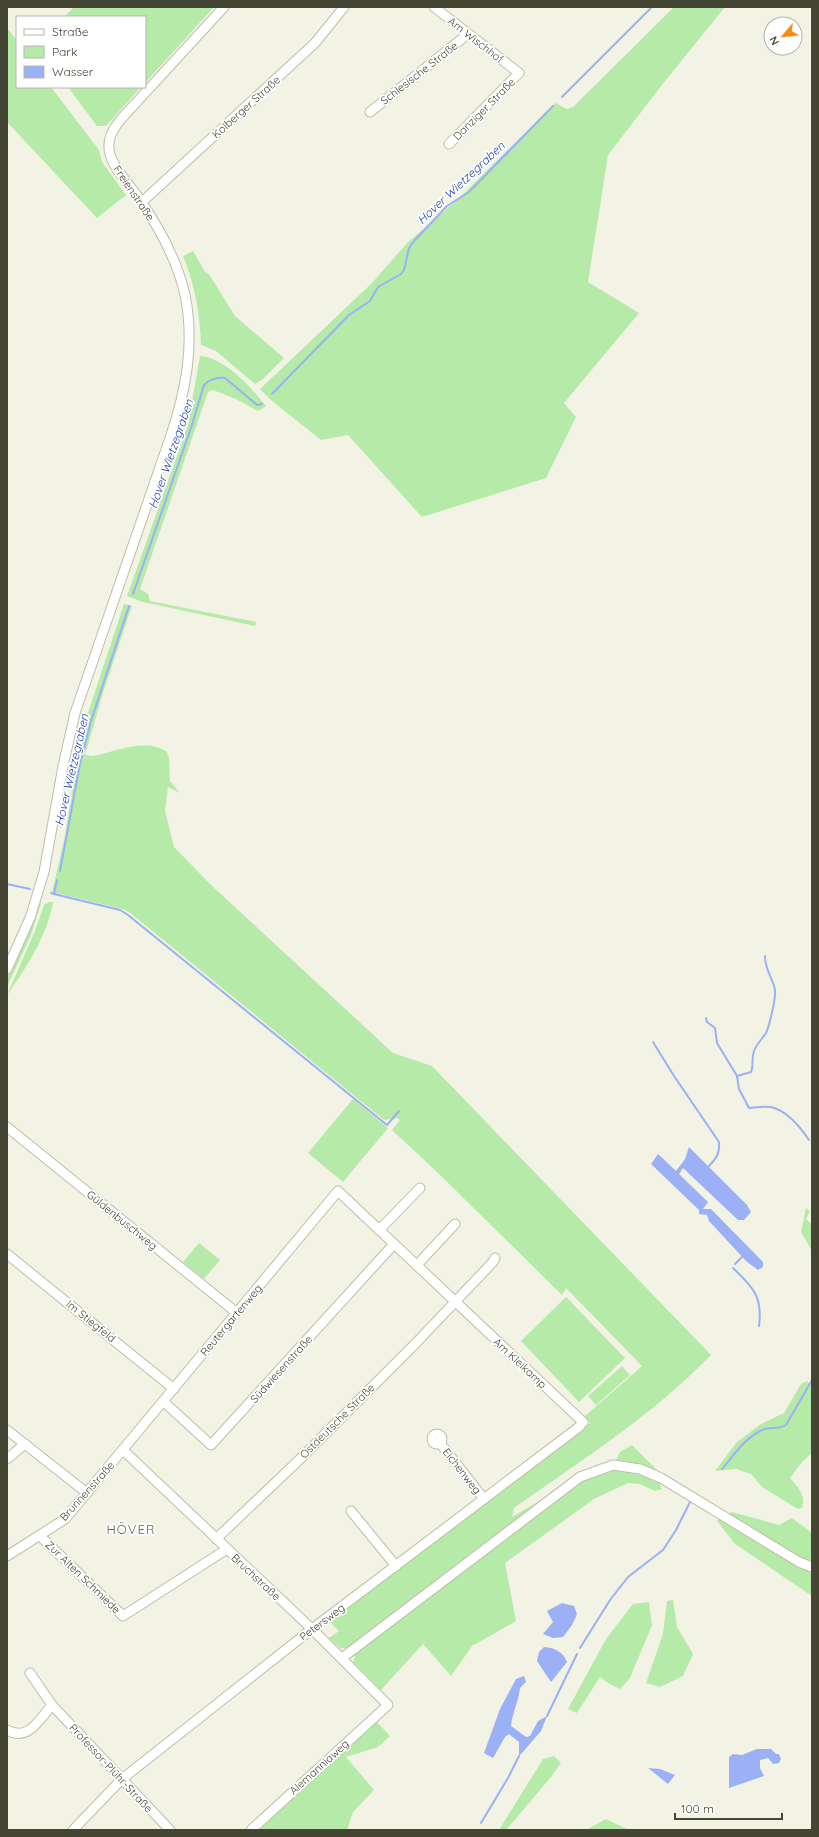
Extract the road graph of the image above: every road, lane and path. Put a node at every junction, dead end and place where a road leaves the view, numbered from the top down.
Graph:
1 (224, 7) edge
2 (344, 7) edge
3 (434, 7) edge
4 (468, 34) junction
5 (519, 74) joint
6 (370, 112) dead end
7 (449, 144) dead end
8 (142, 202) junction
9 (7, 969) edge
10 (7, 1127) edge
11 (420, 1188) dead end
12 (338, 1191) joint
13 (455, 1224) dead end
14 (379, 1230) junction
15 (394, 1244) junction
16 (7, 1254) edge
17 (495, 1258) dead end
18 (416, 1265) junction
19 (456, 1302) junction
20 (237, 1313) junction
21 (174, 1389) junction
22 (164, 1402) junction
23 (581, 1425) joint
24 (7, 1430) edge
25 (440, 1443) dead end
26 (25, 1444) junction
27 (123, 1450) junction
28 (7, 1459) edge
29 (87, 1493) junction
30 (484, 1499) junction
31 (351, 1511) dead end
32 (40, 1536) junction
33 (216, 1539) junction
34 (227, 1549) junction
35 (7, 1556) edge
36 (396, 1566) junction
37 (812, 1567) edge
38 (312, 1629) junction
39 (342, 1658) junction
40 (30, 1672) dead end
41 (52, 1705) junction
42 (388, 1705) joint
43 (7, 1730) edge
44 (122, 1779) junction
45 (72, 1830) edge
46 (170, 1830) edge
47 (251, 1830) edge

1 - 8 street, Freienstraße
2 - 8 street, Kolberger Straße
3 - 4 street, Am Wischhof
4 - 5 street, Am Wischhof
4 - 6 street, Schlesische Straße
5 - 7 street, Danziger Straße
8 - 9 street, Freienstraße
10 - 20 street, Güldenbuschweg
11 - 14 street
12 - 14 street, Am Kleikamp
12 - 20 street, Reutergartenweg
13 - 18 street
14 - 15 street, Am Kleikamp
15 - 18 street, Am Kleikamp
15 - 22 street, Südwiesenstraße
16 - 21 street, Im Stiegfeld
17 - 19 street
18 - 19 street, Am Kleikamp
19 - 23 street, Am Kleikamp
19 - 33 street, Ostdeutsche Straße
20 - 21 street, Reutergartenweg
21 - 22 street, Reutergartenweg
22 - 27 street, Reutergartenweg
23 - 30 street, Petersweg
24 - 26 street
25 - 30 street, Eichenweg
26 - 28 street
26 - 29 street
27 - 29 street, Brunnenstraße
27 - 33 street, Bruchstraße
29 - 32 street, Brunnenstraße
30 - 36 street, Petersweg
31 - 36 street
32 - 34 street, Zur Alten Schmiede
32 - 35 street, Brunnenstraße
33 - 34 street, Bruchstraße
34 - 38 street, Bruchstraße
36 - 38 street, Petersweg
37 - 39 street
38 - 39 street, Bruchstraße
38 - 44 street, Petersweg
39 - 42 street, Bruchstraße
40 - 41 street, Professor-Plühr-Straße
41 - 43 street
41 - 44 street, Professor-Plühr-Straße
42 - 47 street, Alemanniaweg
44 - 45 street, Petersweg
44 - 46 street, Professor-Plühr-Straße

